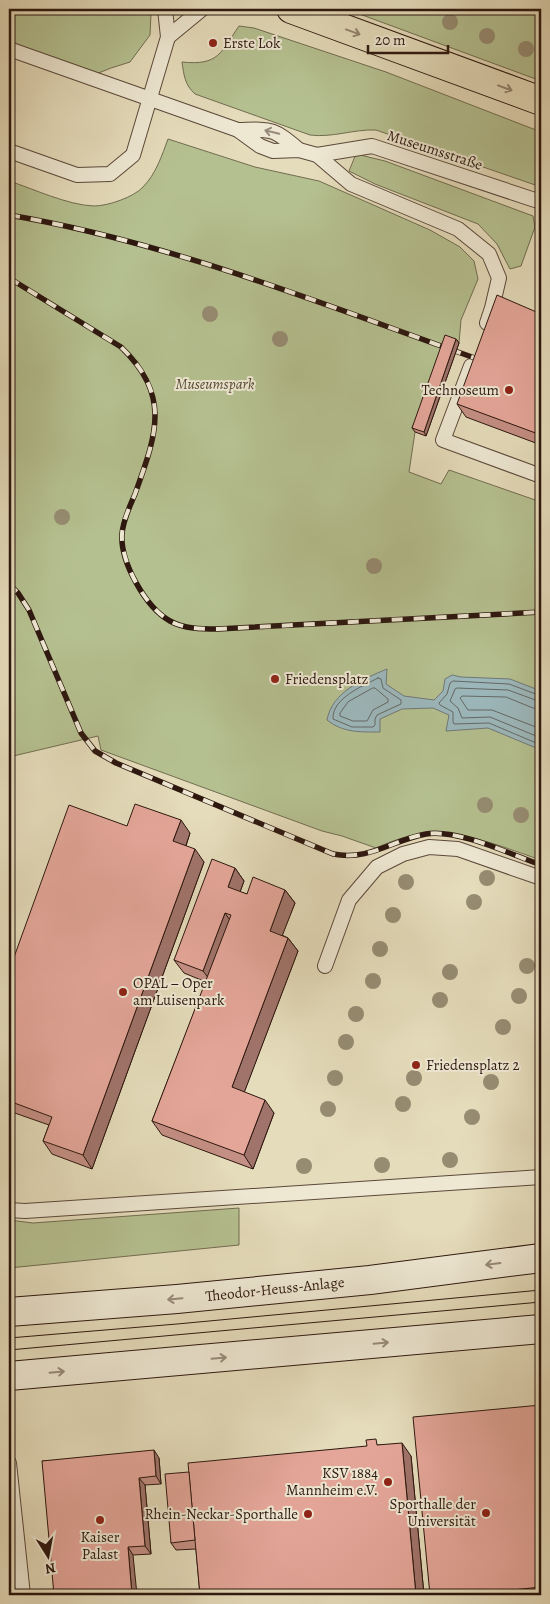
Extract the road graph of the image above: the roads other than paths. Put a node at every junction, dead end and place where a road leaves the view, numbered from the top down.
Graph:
1 (165, 9) edge
2 (202, 9) edge
3 (291, 9) edge
4 (168, 37) junction
5 (9, 48) edge
6 (151, 99) junction
7 (541, 101) edge
8 (9, 151) edge
9 (317, 155) junction
10 (541, 202) edge
11 (483, 334) edge
12 (476, 351) edge
13 (541, 476) edge
14 (541, 878) edge
15 (325, 966) dead end
16 (541, 1177) edge
17 (9, 1210) edge
18 (541, 1258) edge
19 (9, 1312) edge
20 (541, 1328) edge
21 (9, 1376) edge
22 (9, 1463) edge
23 (23, 1595) edge

1 - 4 lane
2 - 4 lane
3 -> 7 main road
4 - 6 lane
5 - 6 lane, Museumsstraße
6 - 8 lane
6 - 9 lane, Museumsstraße
9 - 10 lane, Museumsstraße
9 - 11 lane, Museumsstraße
12 - 13 lane
14 - 15 lane
16 - 17 lane
18 -> 19 main road, Theodor-Heuss-Anlage
21 -> 20 main road
22 - 23 lane

